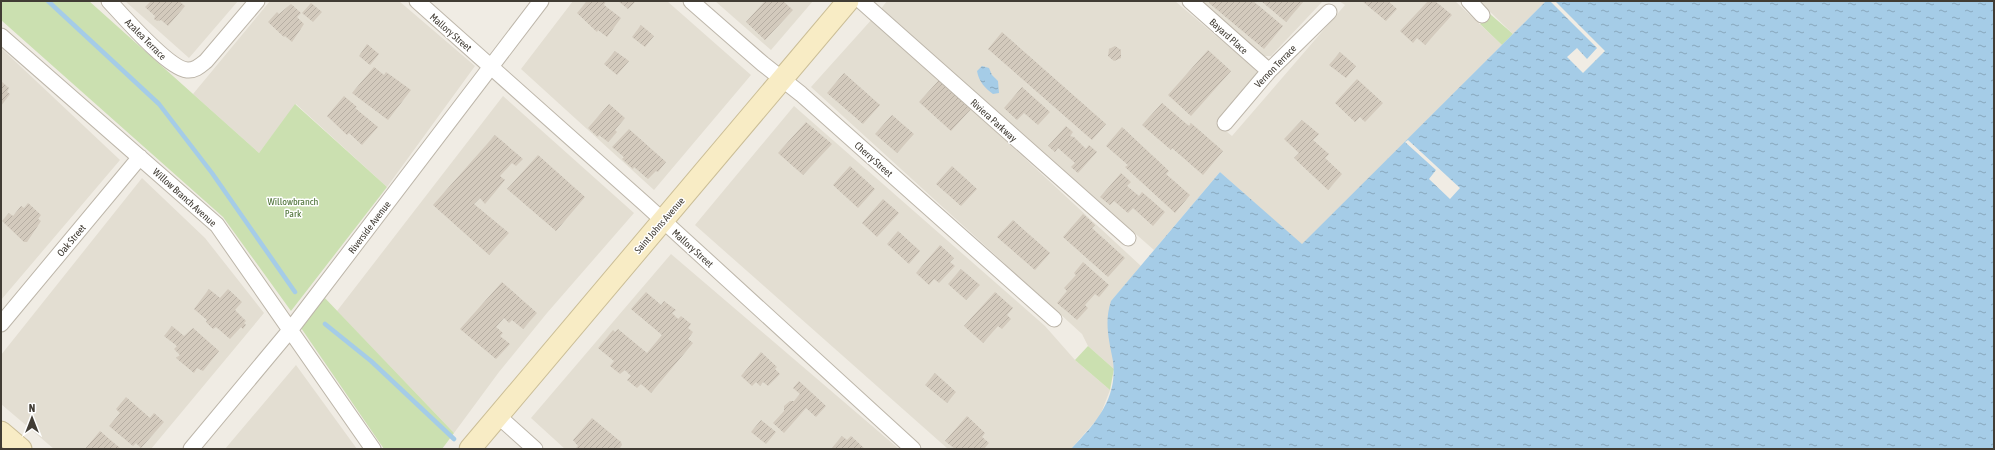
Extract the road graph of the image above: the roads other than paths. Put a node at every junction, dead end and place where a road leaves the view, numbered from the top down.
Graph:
1 (109, 1) edge
2 (257, 1) edge
3 (417, 1) edge
4 (541, 1) edge
5 (691, 1) edge
6 (848, 1) edge
7 (861, 1) edge
8 (1190, 1) edge
9 (1469, 1) edge
10 (1329, 12) dead end
11 (1482, 15) dead end
12 (1, 36) edge
13 (491, 67) junction
14 (1269, 71) junction
15 (781, 80) junction
16 (1225, 123) dead end
17 (140, 157) junction
18 (662, 220) junction
19 (1128, 238) dead end
20 (1054, 319) dead end
21 (1, 324) edge
22 (291, 329) junction
23 (498, 416) junction
24 (1, 432) edge
25 (21, 449) edge
26 (191, 449) edge
27 (373, 449) edge
28 (470, 449) edge
29 (535, 449) edge
30 (913, 449) edge

1 - 2 street, Azalea Terrace
3 - 13 street, Mallory Street
4 - 13 street, Riverside Avenue
5 - 15 street, Cherry Street
6 - 15 main road, Saint Johns Avenue
7 - 19 street, Riviera Parkway
8 - 14 street, Bayard Place
9 - 11 street
10 - 14 street, Vernon Terrace
12 - 17 street, Willow Branch Avenue
13 - 18 street, Mallory Street
13 - 22 street, Riverside Avenue
14 - 16 street, Vernon Terrace
15 - 18 main road, Saint Johns Avenue
15 - 20 street, Cherry Street
17 - 21 street, Oak Street
17 - 22 street, Willow Branch Avenue
18 - 23 main road, Saint Johns Avenue
18 - 30 street, Mallory Street
22 - 26 street, Riverside Avenue
22 - 27 street, Willow Branch Avenue
23 - 28 main road, Saint Johns Avenue
23 - 29 street
24 - 25 main road

